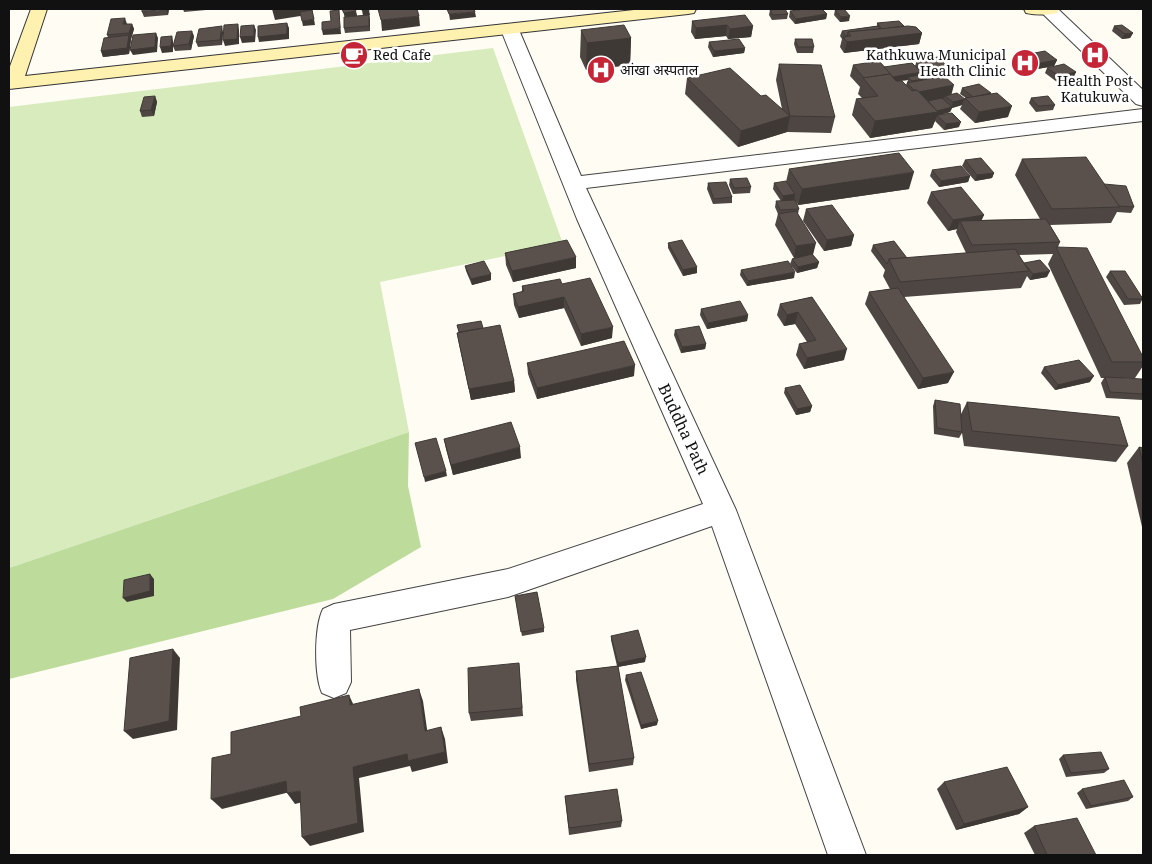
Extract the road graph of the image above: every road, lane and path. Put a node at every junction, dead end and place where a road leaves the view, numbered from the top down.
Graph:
1 (39, 9) edge
2 (688, 9) edge
3 (1044, 9) edge
4 (507, 19) edge
5 (11, 83) edge
6 (1143, 100) edge
7 (1143, 115) edge
8 (574, 184) junction
9 (721, 510) junction
10 (334, 682) dead end
11 (847, 855) edge

1 - 5 main road
2 - 4 main road
3 - 6 street
4 - 5 main road
4 - 8 street, Buddha Path
7 - 8 street
8 - 9 street, Buddha Path
9 - 10 street
9 - 11 street, Buddha Path

